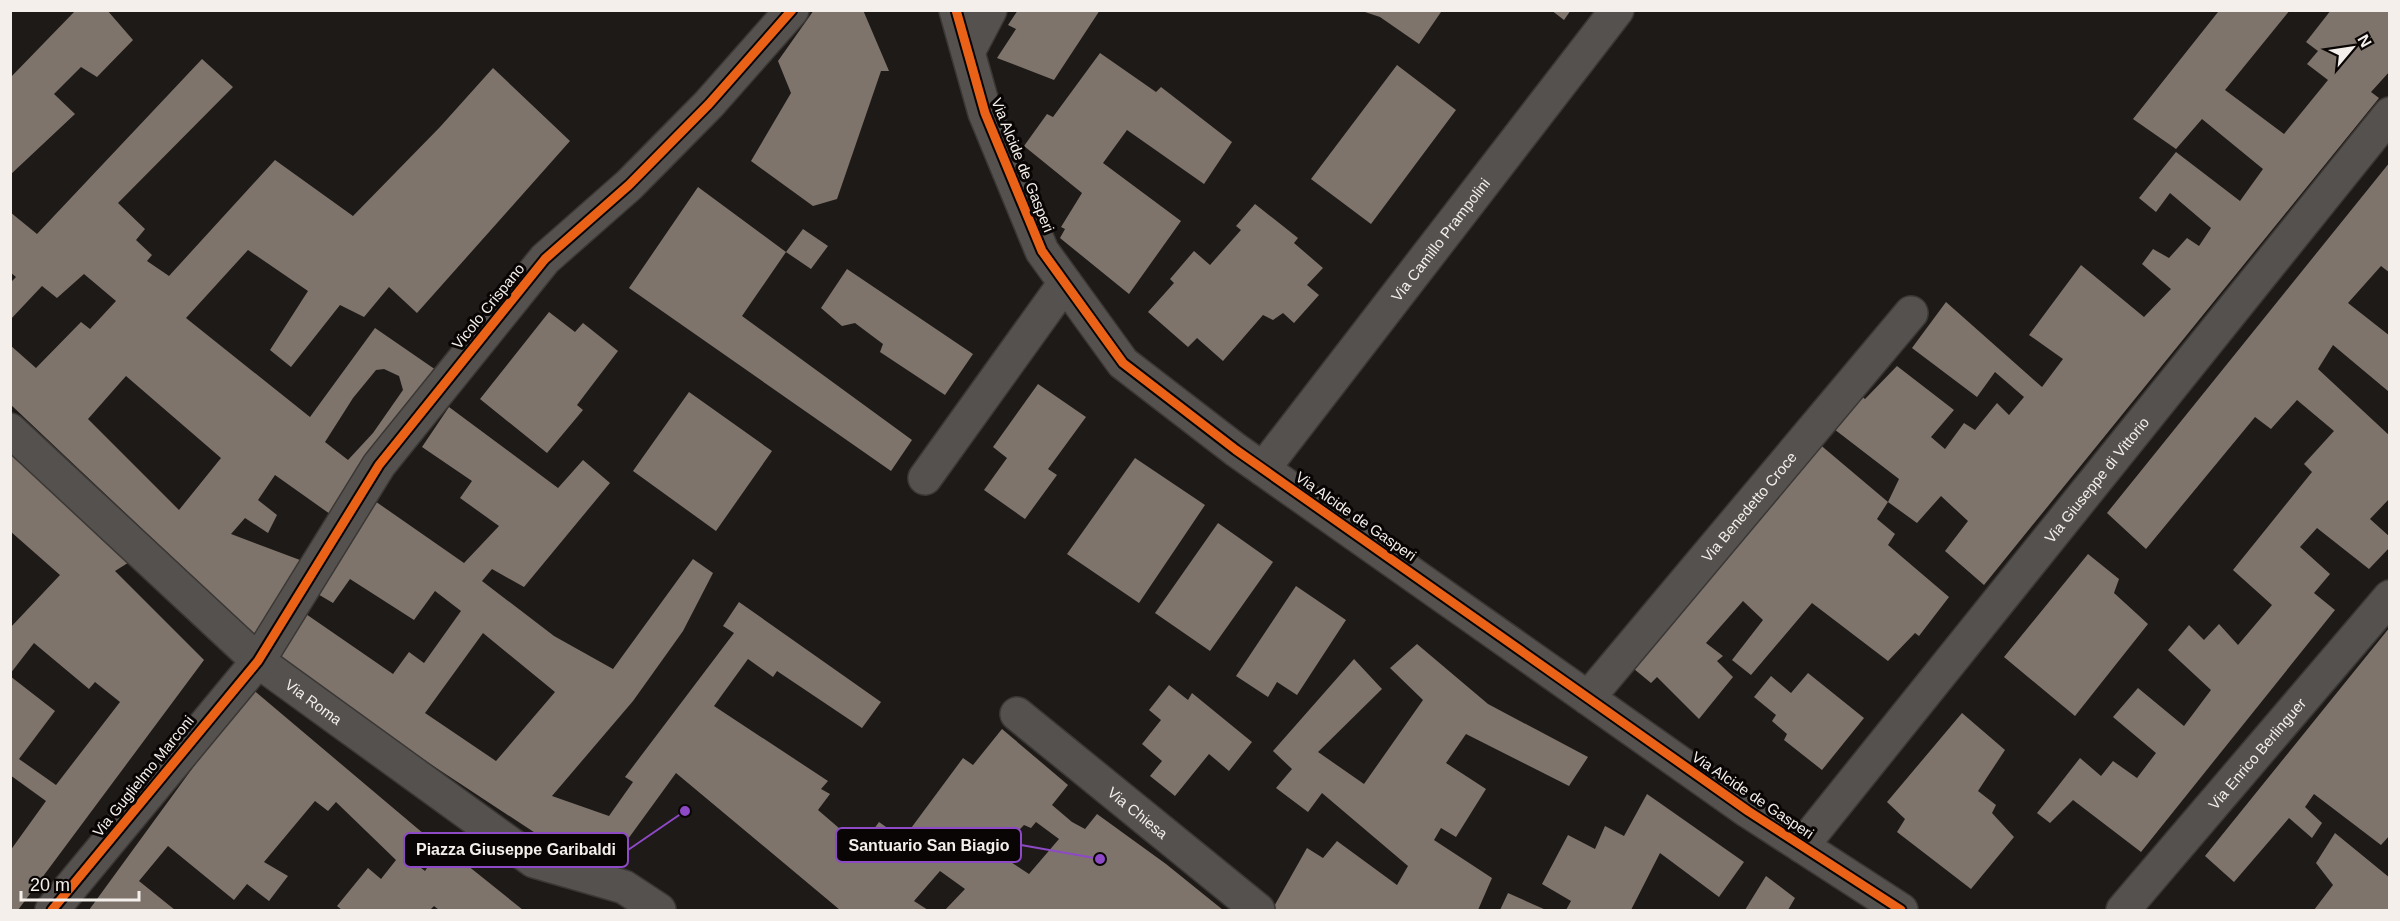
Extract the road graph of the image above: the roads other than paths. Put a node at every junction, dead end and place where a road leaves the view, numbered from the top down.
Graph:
1 (792, 10) edge
2 (956, 10) edge
3 (990, 10) edge
4 (1617, 10) edge
5 (968, 52) junction
6 (2390, 114) edge
7 (1065, 283) junction
8 (1911, 313) dead end
9 (10, 430) edge
10 (1263, 469) junction
11 (925, 478) dead end
12 (2390, 597) edge
13 (258, 661) junction
14 (1588, 699) junction
15 (1017, 714) dead end
16 (1802, 846) junction
17 (52, 910) edge
18 (659, 910) edge
19 (1258, 910) edge
20 (1901, 910) edge
21 (2123, 910) edge

1 - 13 street, Vicolo Crispano
2 - 5 street, Via Alcide de Gasperi
3 - 5 street
4 - 10 street, Via Camillo Prampolini
5 - 7 street, Via Alcide de Gasperi
6 - 16 street, Via Giuseppe di Vittorio
7 - 10 street, Via Alcide de Gasperi
7 - 11 street
8 - 14 street, Via Benedetto Croce
9 - 13 street, Via Roma
10 - 14 street, Via Alcide de Gasperi
12 - 21 street, Via Enrico Berlinguer
13 - 17 street, Via Guglielmo Marconi
13 - 18 street, Via Roma
14 - 16 street, Via Alcide de Gasperi
15 - 19 street, Via Chiesa
16 - 20 street, Via Alcide de Gasperi

